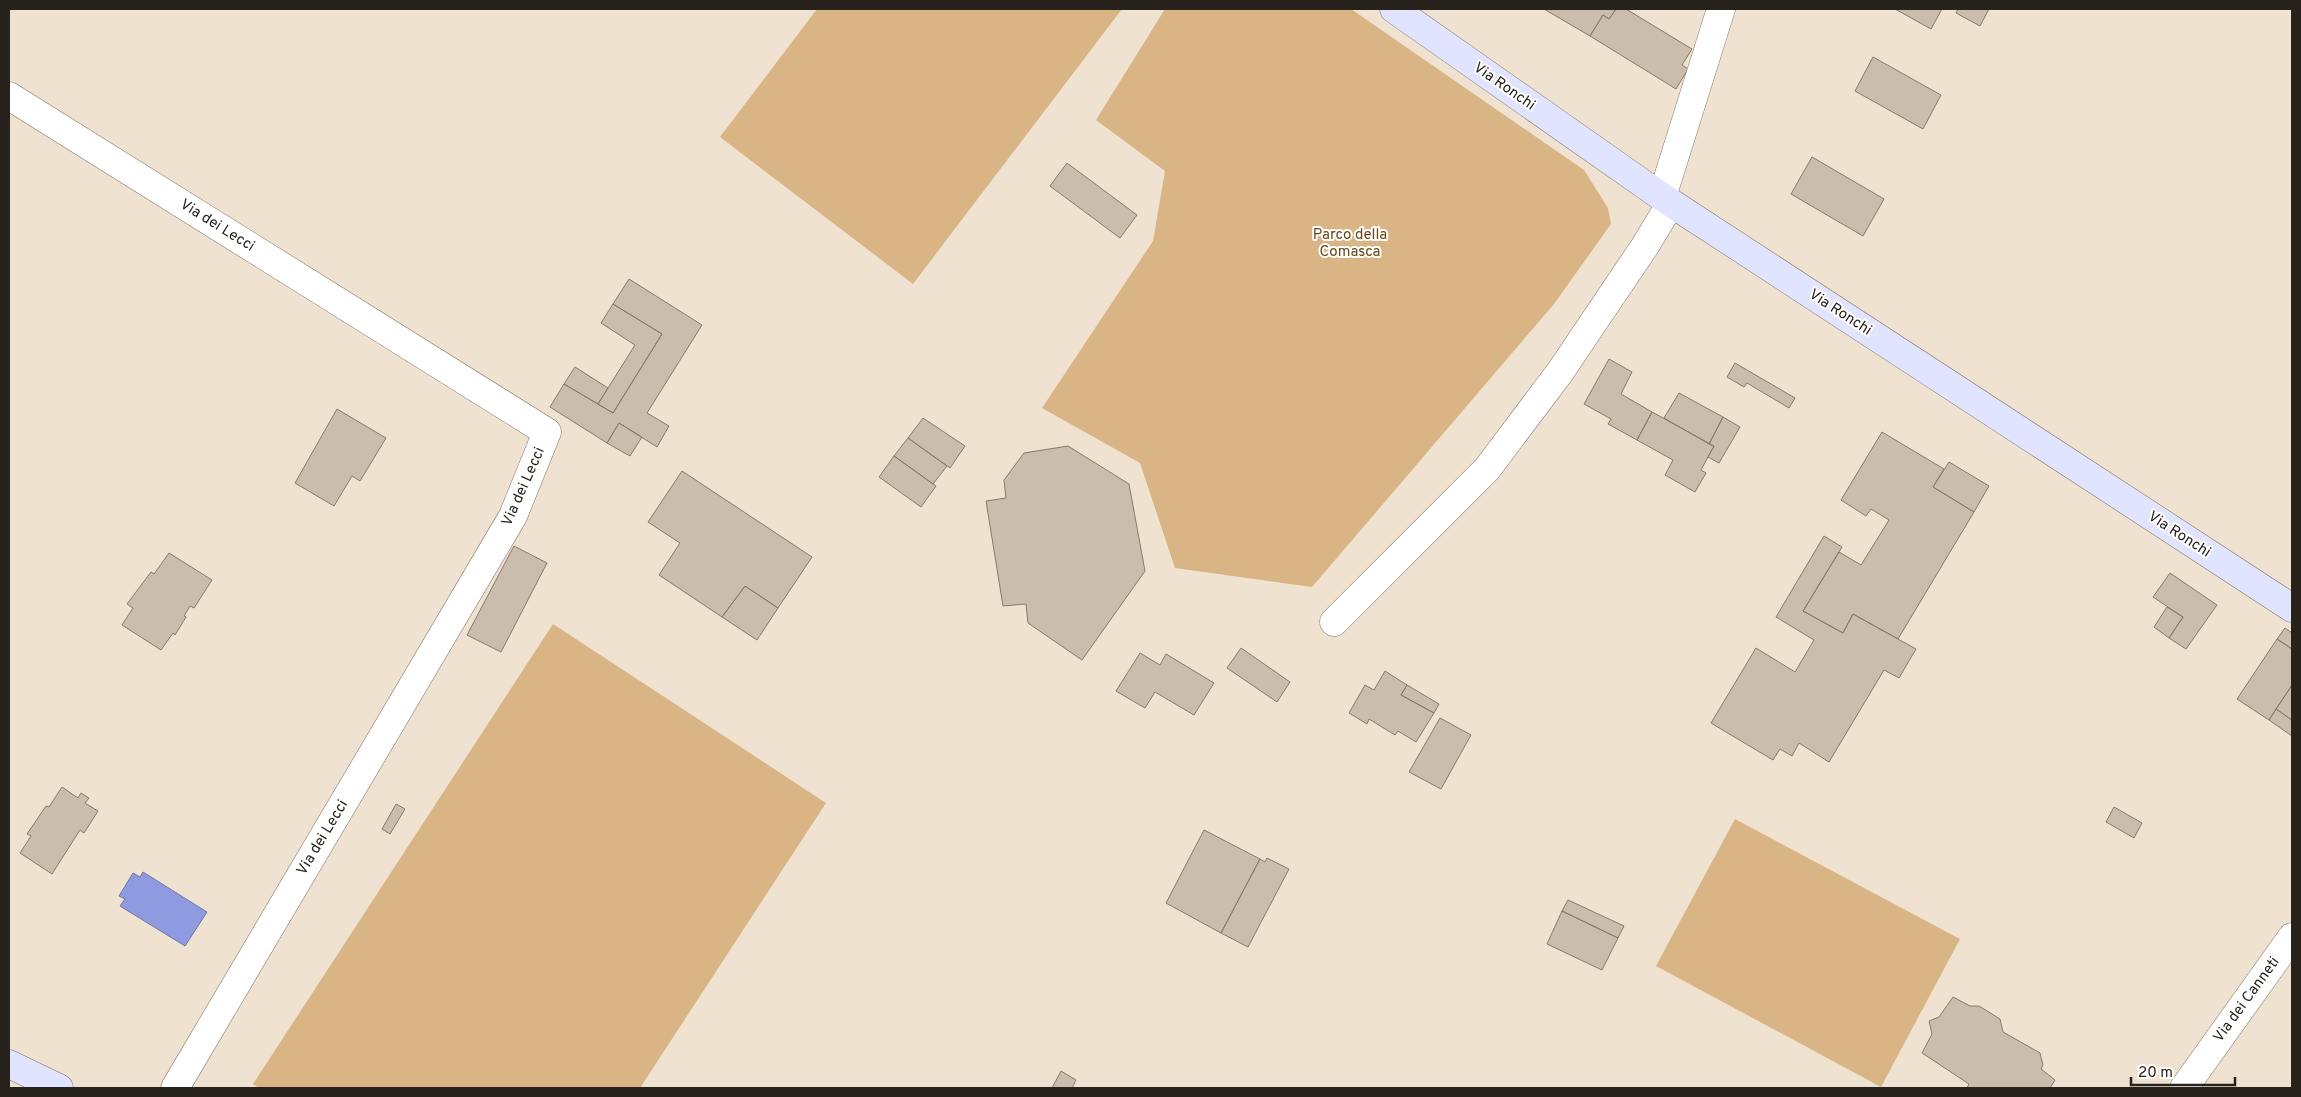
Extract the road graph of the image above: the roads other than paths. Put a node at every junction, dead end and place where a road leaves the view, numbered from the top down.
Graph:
1 (1394, 9) edge
2 (1721, 9) edge
3 (9, 96) edge
4 (1667, 200) junction
5 (2292, 608) edge
6 (1334, 622) dead end
7 (2292, 937) edge
8 (9, 1064) edge
9 (59, 1088) edge
10 (175, 1088) edge
11 (2184, 1088) edge

1 - 4 street, Via Ronchi
2 - 4 street
3 - 10 street, Via dei Lecci
4 - 5 street, Via Ronchi
4 - 6 street
7 - 11 street, Via dei Canneti
8 - 9 street

